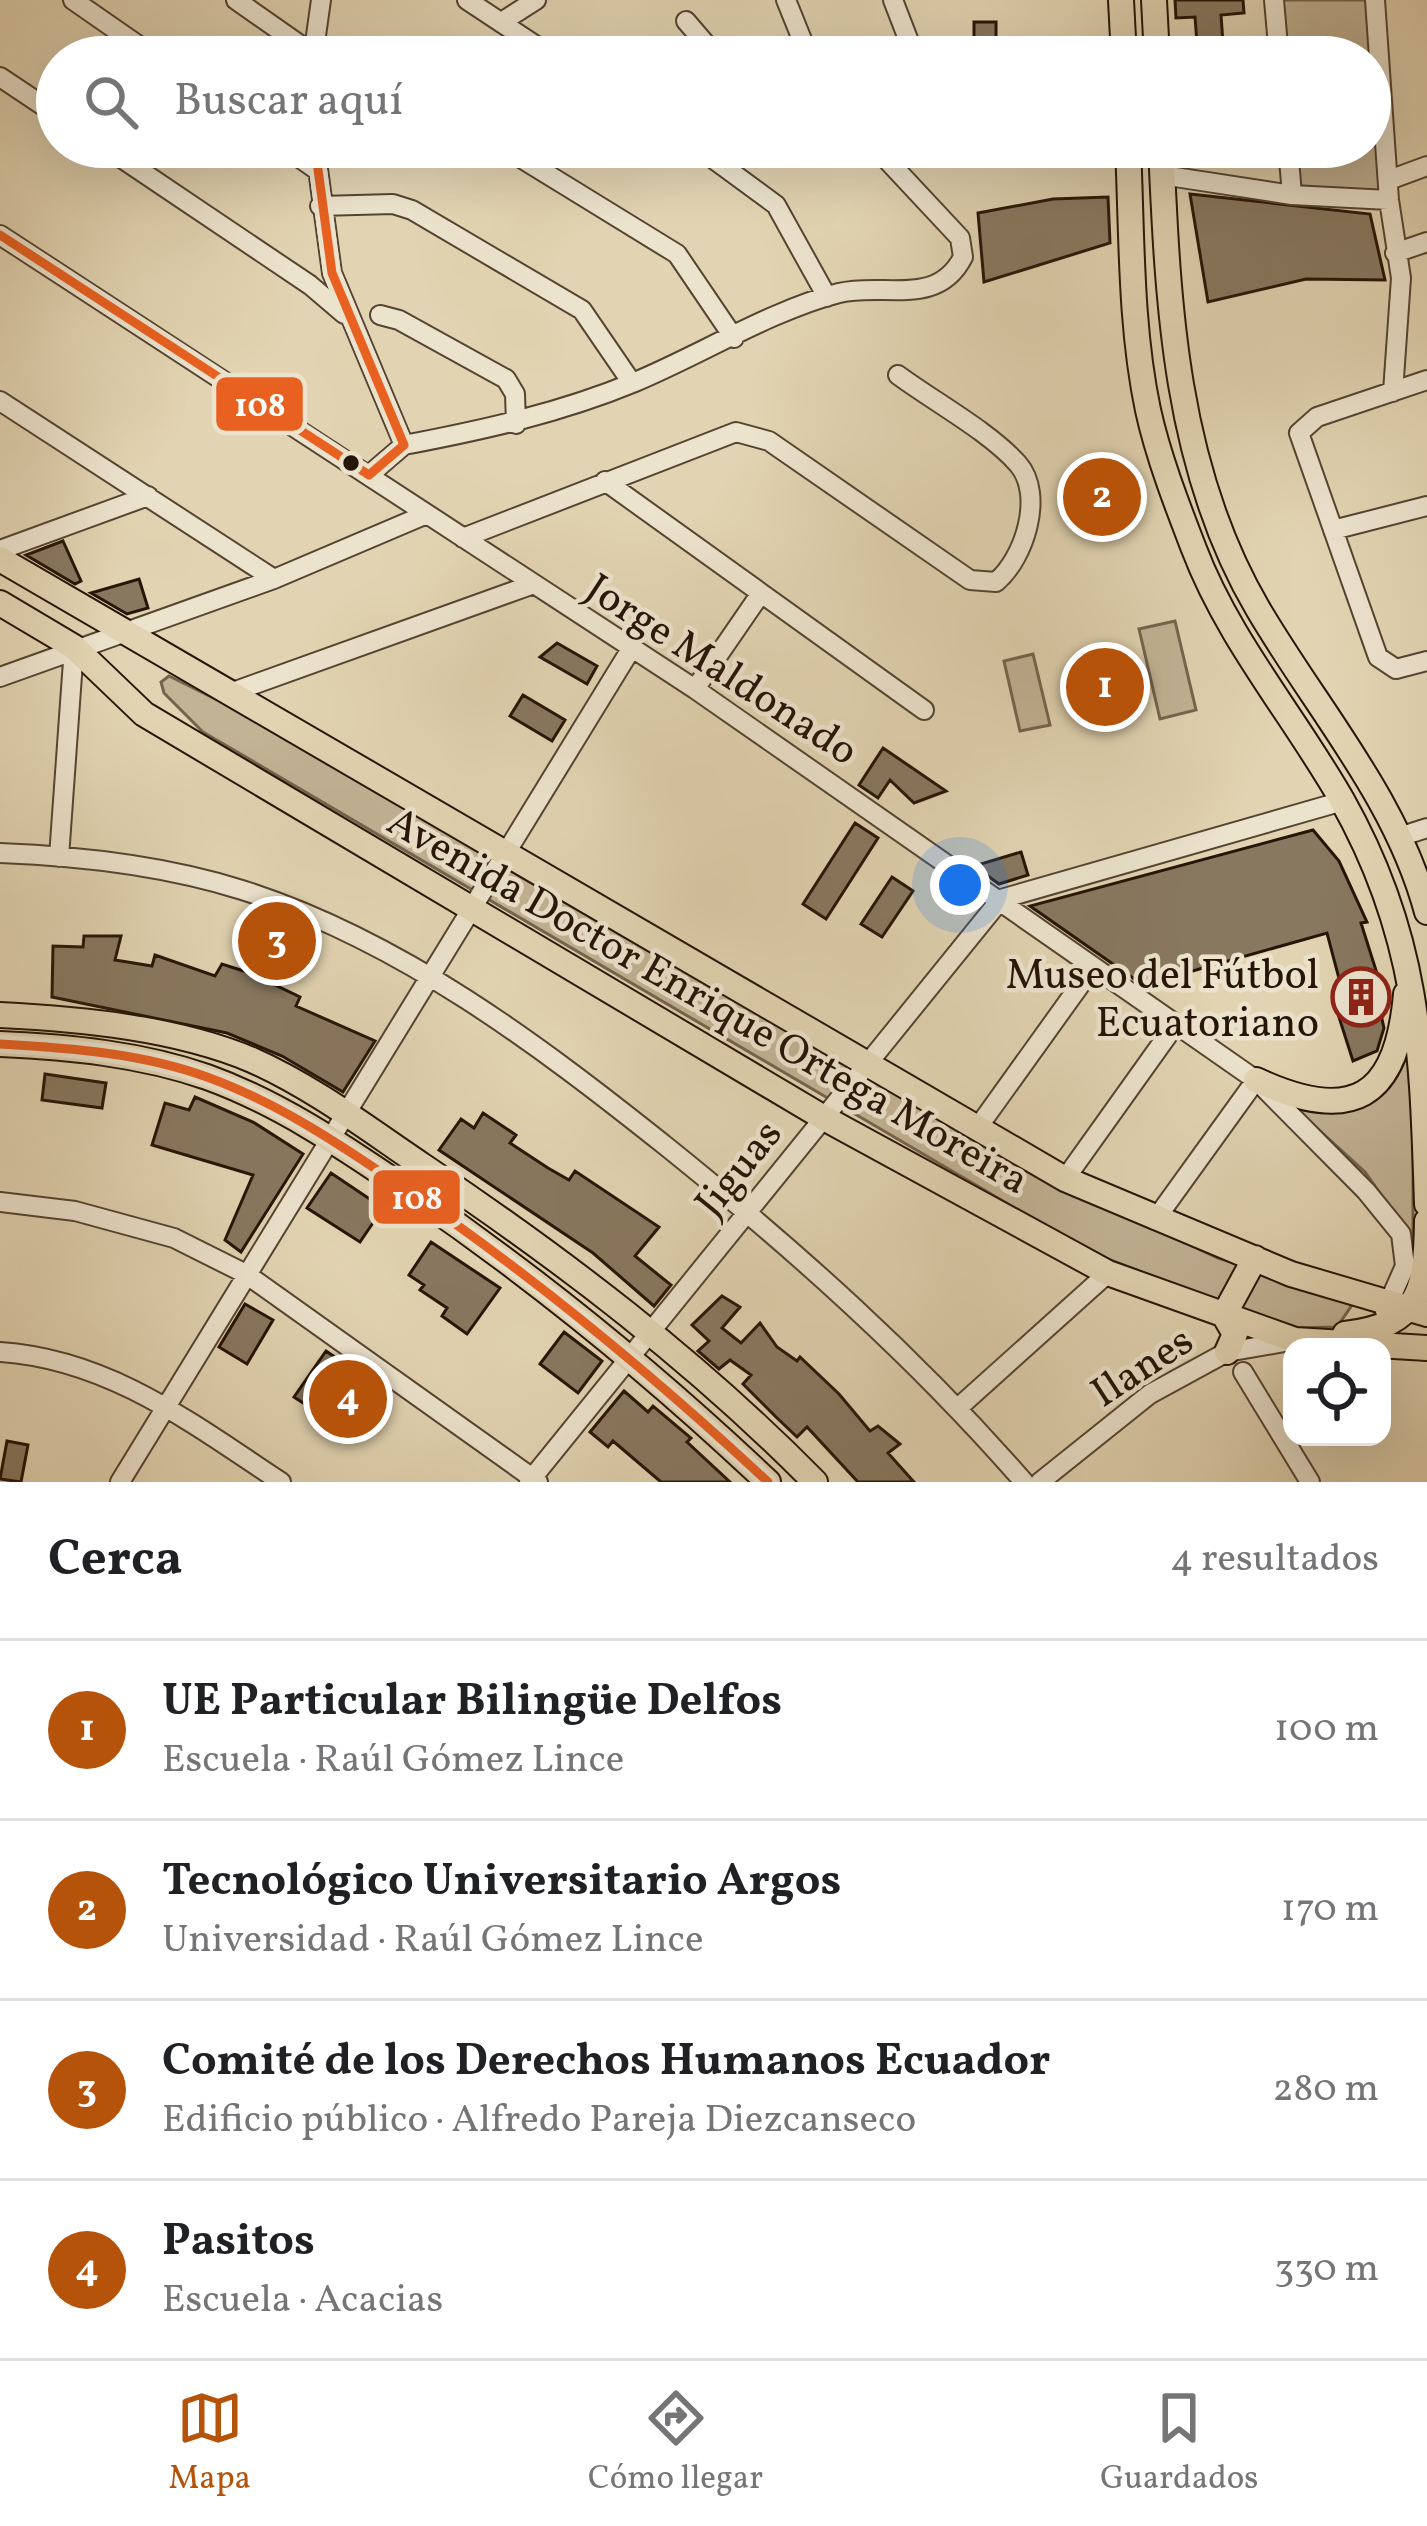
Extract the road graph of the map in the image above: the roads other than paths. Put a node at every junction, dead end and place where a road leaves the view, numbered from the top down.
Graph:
1 (73, 0) edge
2 (236, 0) edge
3 (321, 0) edge
4 (467, 0) edge
5 (536, 0) edge
6 (786, 0) edge
7 (893, 0) edge
8 (1121, 0) edge
9 (1154, 0) edge
10 (1274, 0) edge
11 (1375, 0) edge
12 (503, 21) junction
13 (686, 21) dead end
14 (124, 36) edge
15 (286, 36) edge
16 (316, 36) edge
17 (524, 36) edge
18 (699, 36) edge
19 (801, 36) edge
20 (907, 36) edge
21 (1123, 36) edge
22 (1156, 36) edge
23 (1278, 36) edge
24 (1378, 36) edge
25 (0, 76) edge
26 (36, 101) edge
27 (1427, 166) edge
28 (136, 168) edge
29 (314, 168) edge
30 (536, 168) edge
31 (728, 168) edge
32 (895, 168) edge
33 (1129, 168) edge
34 (1162, 168) edge
35 (1290, 168) edge
36 (1387, 168) edge
37 (317, 170) joint
38 (1162, 176) junction
39 (1389, 190) junction
40 (1292, 195) junction
41 (320, 206) junction
42 (0, 235) edge
43 (1427, 242) edge
44 (1395, 253) junction
45 (827, 297) junction
46 (380, 315) dead end
47 (352, 321) junction
48 (734, 338) junction
49 (898, 376) dead end
50 (1427, 380) edge
51 (632, 383) junction
52 (1393, 392) junction
53 (0, 401) edge
54 (516, 424) junction
55 (404, 446) junction
56 (369, 475) junction
57 (604, 481) junction
58 (148, 496) junction
59 (1427, 506) edge
60 (427, 514) junction
61 (1333, 530) junction
62 (463, 538) junction
63 (0, 550) edge
64 (0, 560) edge
65 (274, 579) junction
66 (531, 585) junction
67 (761, 593) junction
68 (0, 603) edge
69 (124, 634) junction
70 (74, 647) junction
71 (632, 649) junction
72 (1427, 661) edge
73 (0, 677) edge
74 (695, 689) junction
75 (230, 693) junction
76 (923, 710) dead end
77 (1342, 801) junction
78 (1427, 828) edge
79 (1402, 836) junction
80 (0, 854) edge
81 (508, 854) junction
82 (59, 857) junction
83 (1001, 898) junction
84 (474, 909) junction
85 (1427, 912) edge
86 (1409, 962) junction
87 (1093, 967) junction
88 (430, 977) junction
89 (0, 1015) edge
90 (40, 1017) junction
91 (1175, 1025) junction
92 (0, 1044) edge
93 (38, 1046) junction
94 (868, 1064) junction
95 (1256, 1080) junction
96 (344, 1111) junction
97 (824, 1118) junction
98 (976, 1130) junction
99 (329, 1136) junction
100 (1065, 1179) junction
101 (0, 1202) edge
102 (1427, 1204) edge
103 (747, 1211) junction
104 (504, 1220) junction
105 (1155, 1220) junction
106 (1427, 1221) edge
107 (487, 1244) junction
108 (1255, 1258) junction
109 (246, 1274) junction
110 (1108, 1274) junction
111 (1224, 1315) junction
112 (1417, 1326) edge
113 (651, 1331) junction
114 (1289, 1338) edge
115 (1381, 1338) joint
116 (1283, 1344) edge
117 (0, 1352) edge
118 (631, 1354) junction
119 (1235, 1362) junction
120 (166, 1406) junction
121 (959, 1407) junction
122 (790, 1457) junction
123 (533, 1480) edge
124 (120, 1482) edge
125 (281, 1482) edge
126 (768, 1482) edge
127 (815, 1482) edge
128 (1024, 1482) edge
129 (1040, 1482) edge
130 (1310, 1482) edge

1 - 14 street
2 - 15 street
3 - 16 street
4 - 12 street
5 - 12 street
6 - 19 street
7 - 20 street
8 - 21 main road
9 - 22 main road
10 - 23 street
11 - 24 street
12 - 17 street
13 - 18 street
25 - 26 street
27 - 39 street
28 - 47 street
29 - 37 street
30 - 48 street
31 - 45 street
32 - 45 street
33 - 77 main road
34 - 38 main road
35 - 40 street
36 - 39 street
37 - 41 street
38 - 40 street
38 - 79 main road
39 - 40 street
39 - 44 street
41 - 47 street
41 - 51 street
42 - 56 street, Jorge Maldonado
43 - 44 street
44 - 52 street
45 - 48 street
46 - 54 street
47 - 55 street
48 - 51 street
49 - 57 street
50 - 52 street
51 - 54 street
52 - 61 street
53 - 58 street
54 - 55 street
55 - 56 street
56 - 60 street, Jorge Maldonado
57 - 62 street
57 - 67 street
58 - 63 street
58 - 65 street
59 - 61 street
60 - 62 street, Jorge Maldonado
60 - 65 street
61 - 72 street
62 - 66 street, Jorge Maldonado
64 - 69 main road, Avenida Doctor Enrique Ortega Moreira
65 - 69 street
66 - 71 street, Jorge Maldonado
66 - 75 street
67 - 74 street
67 - 76 street
68 - 70 main road, Avenida Doctor Enrique Ortega Moreira
69 - 70 street
69 - 75 main road, Avenida Doctor Enrique Ortega Moreira
70 - 73 street
70 - 82 street
70 - 84 main road, Avenida Doctor Enrique Ortega Moreira
71 - 74 street, Jorge Maldonado
71 - 81 street
74 - 83 street, Jorge Maldonado
75 - 81 main road, Avenida Doctor Enrique Ortega Moreira
77 - 83 street
77 - 86 main road
78 - 79 street
79 - 85 main road
80 - 82 street
81 - 84 street
81 - 94 main road, Avenida Doctor Enrique Ortega Moreira
82 - 88 street
83 - 87 street, Jorge Maldonado
83 - 94 street, Jiguas
84 - 88 street
84 - 97 main road, Avenida Doctor Enrique Ortega Moreira
86 - 95 main road
86 - 102 main road
87 - 91 street, Jorge Maldonado
87 - 98 street
88 - 96 street
88 - 103 street
89 - 90 main road
90 - 93 main road
90 - 96 main road
91 - 95 street, Jorge Maldonado
91 - 100 street
92 - 93 main road
93 - 99 main road
94 - 97 street, Jiguas
94 - 98 main road, Avenida Doctor Enrique Ortega Moreira
95 - 105 street
95 - 112 street, Jorge Maldonado
96 - 99 street
96 - 104 main road
97 - 103 street, Jiguas
97 - 110 main road, Avenida Doctor Enrique Ortega Moreira
98 - 100 main road, Avenida Doctor Enrique Ortega Moreira
99 - 107 main road
99 - 109 street
100 - 105 main road, Avenida Doctor Enrique Ortega Moreira
101 - 109 street
103 - 113 street, Jiguas
103 - 121 street
104 - 107 main road
104 - 113 main road
105 - 108 main road, Avenida Doctor Enrique Ortega Moreira
106 - 112 main road
107 - 118 main road
108 - 111 main road
108 - 112 main road, Avenida Doctor Enrique Ortega Moreira
109 - 120 street
109 - 123 street
110 - 111 main road, Avenida Doctor Enrique Ortega Moreira
110 - 121 street
111 - 114 main road, Avenida Doctor Enrique Ortega Moreira
111 - 119 main road
112 - 115 main road
112 - 115 main road
113 - 118 street, Jiguas
113 - 122 main road
116 - 119 street, Ilanes
117 - 120 street
118 - 123 street, Jiguas
118 - 126 main road
119 - 129 street, Ilanes
119 - 130 street
120 - 124 street
120 - 125 street
121 - 128 street
122 - 126 main road
122 - 127 main road

